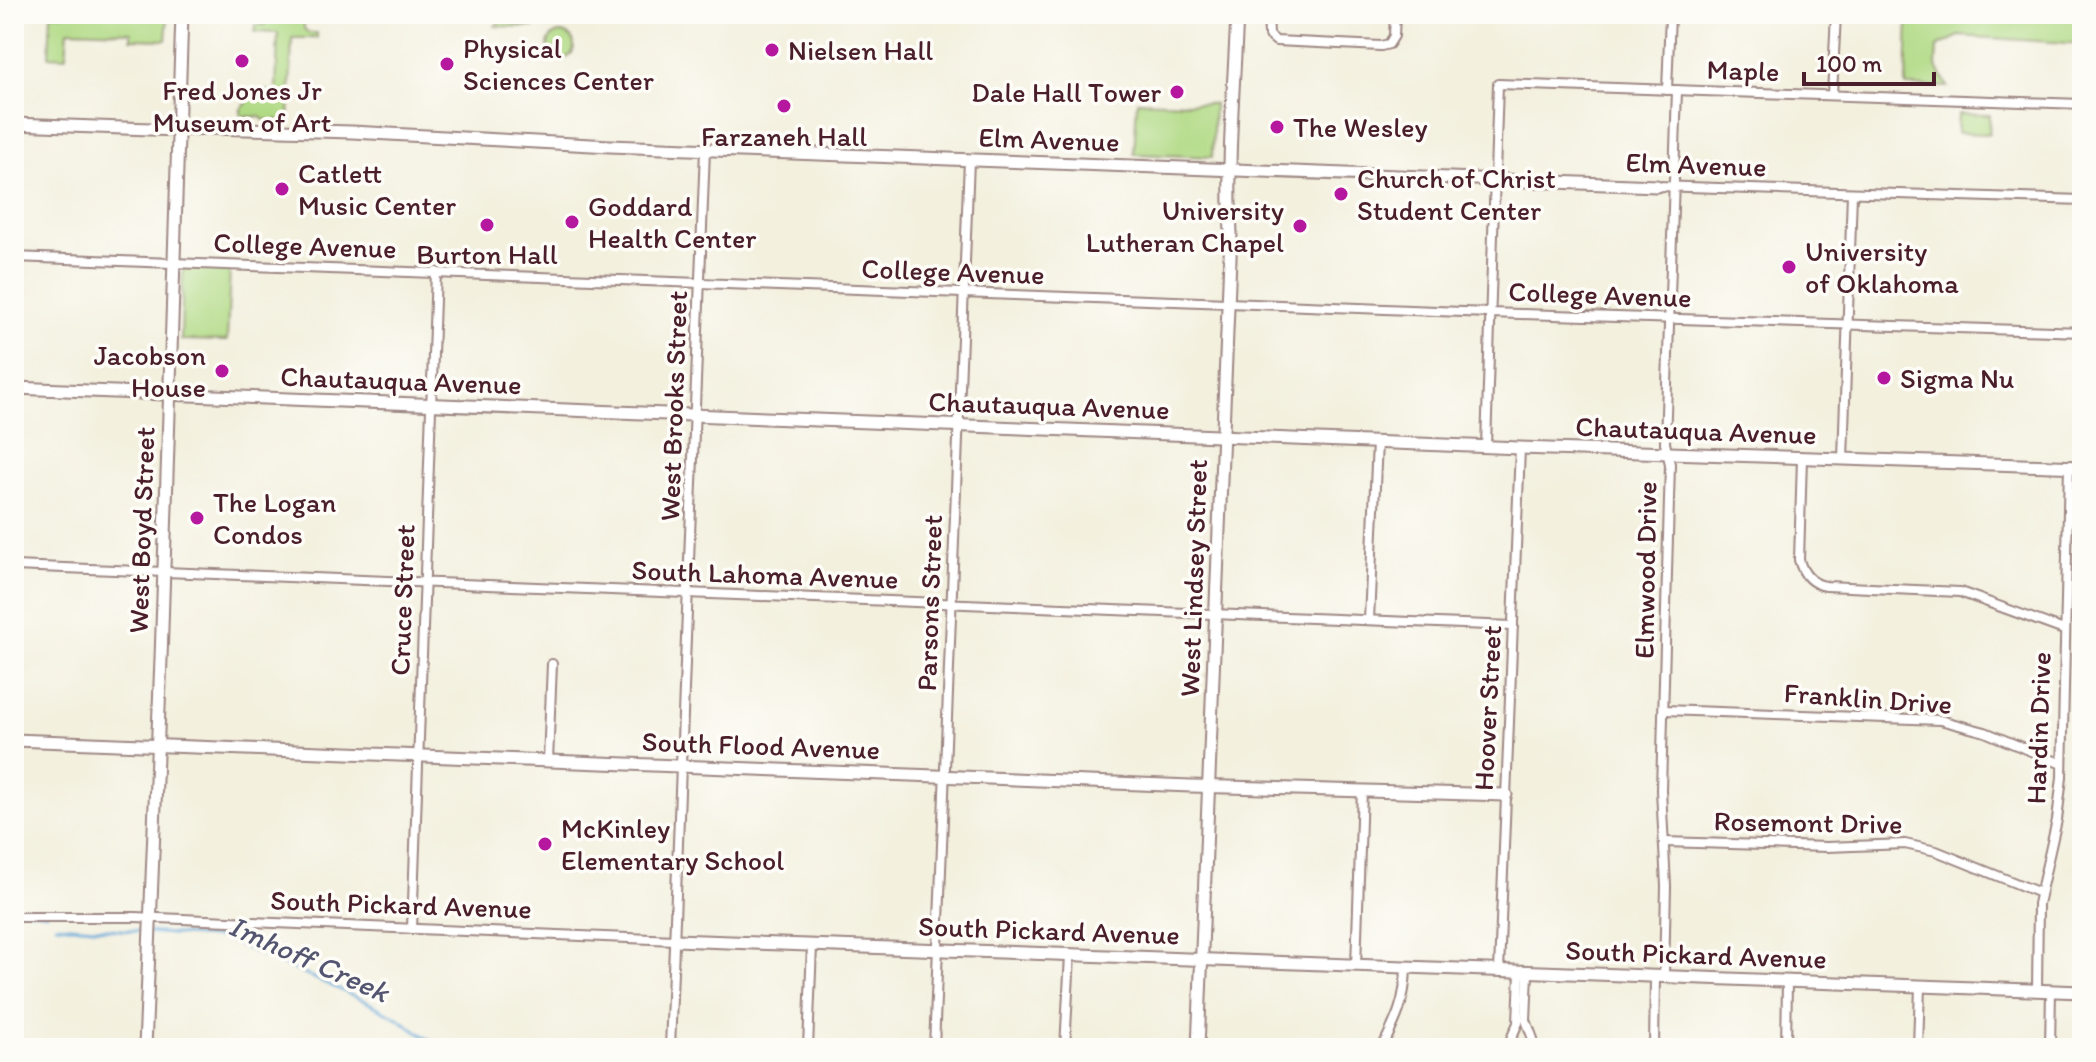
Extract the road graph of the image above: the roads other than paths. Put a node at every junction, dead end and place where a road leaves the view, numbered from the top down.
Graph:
1 (182, 14) edge
2 (1237, 14) edge
3 (1268, 14) edge
4 (1395, 14) edge
5 (1670, 14) edge
6 (1836, 14) edge
7 (1672, 90) junction
8 (1832, 95) junction
9 (2082, 104) edge
10 (14, 124) edge
11 (178, 130) junction
12 (705, 150) junction
13 (969, 160) junction
14 (1229, 171) junction
15 (1493, 180) junction
16 (1657, 186) joint
17 (1673, 187) junction
18 (1852, 193) junction
19 (2082, 200) edge
20 (14, 257) edge
21 (175, 263) junction
22 (436, 272) junction
23 (700, 283) junction
24 (963, 293) junction
25 (1228, 304) junction
26 (1489, 313) junction
27 (1668, 318) junction
28 (1847, 325) junction
29 (2082, 332) edge
30 (14, 388) edge
31 (169, 395) junction
32 (432, 404) junction
33 (695, 415) junction
34 (958, 426) junction
35 (1223, 436) junction
36 (1377, 442) junction
37 (1486, 446) junction
38 (1520, 448) junction
39 (1667, 453) junction
40 (1802, 458) junction
41 (1843, 459) junction
42 (2076, 467) edge
43 (14, 566) edge
44 (163, 573) junction
45 (425, 581) junction
46 (688, 593) junction
47 (951, 603) junction
48 (1215, 614) junction
49 (1369, 620) junction
50 (1513, 626) junction
51 (2064, 630) junction
52 (552, 664) dead end
53 (1664, 710) junction
54 (14, 740) edge
55 (158, 746) junction
56 (418, 756) junction
57 (548, 761) junction
58 (2062, 764) junction
59 (682, 766) junction
60 (945, 777) junction
61 (1209, 785) junction
62 (1362, 790) junction
63 (1506, 795) junction
64 (1664, 842) junction
65 (2040, 893) junction
66 (14, 917) edge
67 (150, 920) junction
68 (412, 929) junction
69 (675, 940) junction
70 (812, 945) junction
71 (937, 950) junction
72 (1070, 955) junction
73 (1201, 960) junction
74 (1356, 966) junction
75 (1406, 968) junction
76 (1499, 971) junction
77 (1524, 972) junction
78 (1660, 977) junction
79 (1787, 981) junction
80 (1920, 986) junction
81 (2037, 990) junction
82 (2051, 990) junction
83 (2082, 992) edge
84 (145, 1048) edge
85 (670, 1048) edge
86 (808, 1048) edge
87 (934, 1048) edge
88 (1065, 1048) edge
89 (1198, 1048) edge
90 (1382, 1048) edge
91 (1514, 1048) edge
92 (1529, 1048) edge
93 (1654, 1048) edge
94 (1786, 1048) edge
95 (1918, 1048) edge
96 (2050, 1048) edge

1 - 11 street, West Boyd Street
2 - 14 street, West Lindsey Street
3 - 4 street
5 - 7 street, Elmwood Drive
6 - 8 street
7 - 8 street, Maple
7 - 15 street, Maple
7 - 17 street, Elmwood Drive
8 - 9 street, Maple
10 - 11 street, Elm Avenue
11 - 12 street, Elm Avenue
11 - 21 street, West Boyd Street
12 - 13 street, Elm Avenue
12 - 23 street, West Brooks Street
13 - 14 street, Elm Avenue
13 - 24 street, Parsons Street
14 - 15 street, Elm Avenue
14 - 25 street, West Lindsey Street
15 - 16 street, Elm Avenue
15 - 26 street
16 - 17 street, Elm Avenue
17 - 18 street, Elm Avenue
17 - 27 street, Elmwood Drive
18 - 19 street, Elm Avenue
18 - 28 street
20 - 21 street, College Avenue
21 - 22 street, College Avenue
21 - 31 street, West Boyd Street
22 - 23 street, College Avenue
22 - 32 street, Cruce Street
23 - 24 street, College Avenue
23 - 33 street, West Brooks Street
24 - 25 street, College Avenue
24 - 34 street, Parsons Street
25 - 26 street, College Avenue
25 - 35 street, West Lindsey Street
26 - 27 street, College Avenue
26 - 37 street
27 - 28 street, College Avenue
27 - 39 street, Elmwood Drive
28 - 29 street, College Avenue
28 - 41 street
30 - 31 street, Chautauqua Avenue
31 - 32 street, Chautauqua Avenue
31 - 44 street, West Boyd Street
32 - 33 street, Chautauqua Avenue
32 - 45 street, Cruce Street
33 - 34 street, Chautauqua Avenue
33 - 46 street, West Brooks Street
34 - 35 street, Chautauqua Avenue
34 - 47 street, Parsons Street
35 - 36 street, Chautauqua Avenue
35 - 48 street, West Lindsey Street
36 - 37 street, Chautauqua Avenue
36 - 49 street
37 - 38 street, Chautauqua Avenue
38 - 39 street, Chautauqua Avenue
38 - 50 street, Hoover Street
39 - 40 street, Chautauqua Avenue
39 - 53 street, Elmwood Drive
40 - 41 street, Chautauqua Avenue
40 - 51 street
41 - 42 street, Chautauqua Avenue
42 - 51 street, Hardin Drive
43 - 44 street, South Lahoma Avenue
44 - 45 street, South Lahoma Avenue
44 - 55 street, West Boyd Street
45 - 46 street, South Lahoma Avenue
45 - 56 street, Cruce Street
46 - 47 street, South Lahoma Avenue
46 - 59 street, West Brooks Street
47 - 48 street, South Lahoma Avenue
47 - 60 street, Parsons Street
48 - 49 street, South Lahoma Avenue
48 - 61 street, West Lindsey Street
49 - 50 street, South Lahoma Avenue
50 - 63 street, Hoover Street
51 - 58 street, Hardin Drive
52 - 57 street
53 - 58 street, Franklin Drive
53 - 64 street, Elmwood Drive
54 - 55 street, South Flood Avenue
55 - 56 street, South Flood Avenue
55 - 67 street, West Boyd Street
56 - 57 street, South Flood Avenue
56 - 68 street, Cruce Street
57 - 59 street, South Flood Avenue
58 - 65 street, Hardin Drive
59 - 60 street, South Flood Avenue
59 - 69 street, West Brooks Street
60 - 61 street, South Flood Avenue
60 - 71 street, Parsons Street
61 - 62 street, South Flood Avenue
61 - 73 street, West Lindsey Street
62 - 63 street, South Flood Avenue
62 - 74 street
63 - 76 street, Hoover Street
64 - 65 street, Rosemont Drive
64 - 78 street, Elmwood Drive
65 - 81 street, Hardin Drive
66 - 67 street, South Pickard Avenue
67 - 68 street, South Pickard Avenue
67 - 84 street, West Boyd Street
68 - 69 street, South Pickard Avenue
69 - 70 street, South Pickard Avenue
69 - 85 street, West Brooks Street
70 - 71 street, South Pickard Avenue
70 - 86 street
71 - 72 street, South Pickard Avenue
71 - 87 street, Parsons Street
72 - 73 street, South Pickard Avenue
72 - 88 street
73 - 74 street, South Pickard Avenue
73 - 89 street, West Lindsey Street
74 - 75 street, South Pickard Avenue
75 - 76 street, South Pickard Avenue
75 - 90 street
76 - 77 street, South Pickard Avenue
77 - 78 street, South Pickard Avenue
77 - 91 street
77 - 92 street
78 - 79 street, South Pickard Avenue
78 - 93 street, Elmwood Drive
79 - 80 street, South Pickard Avenue
79 - 94 street
80 - 81 street, South Pickard Avenue
80 - 95 street
81 - 82 street, South Pickard Avenue
82 - 83 street, South Pickard Avenue
82 - 96 street

